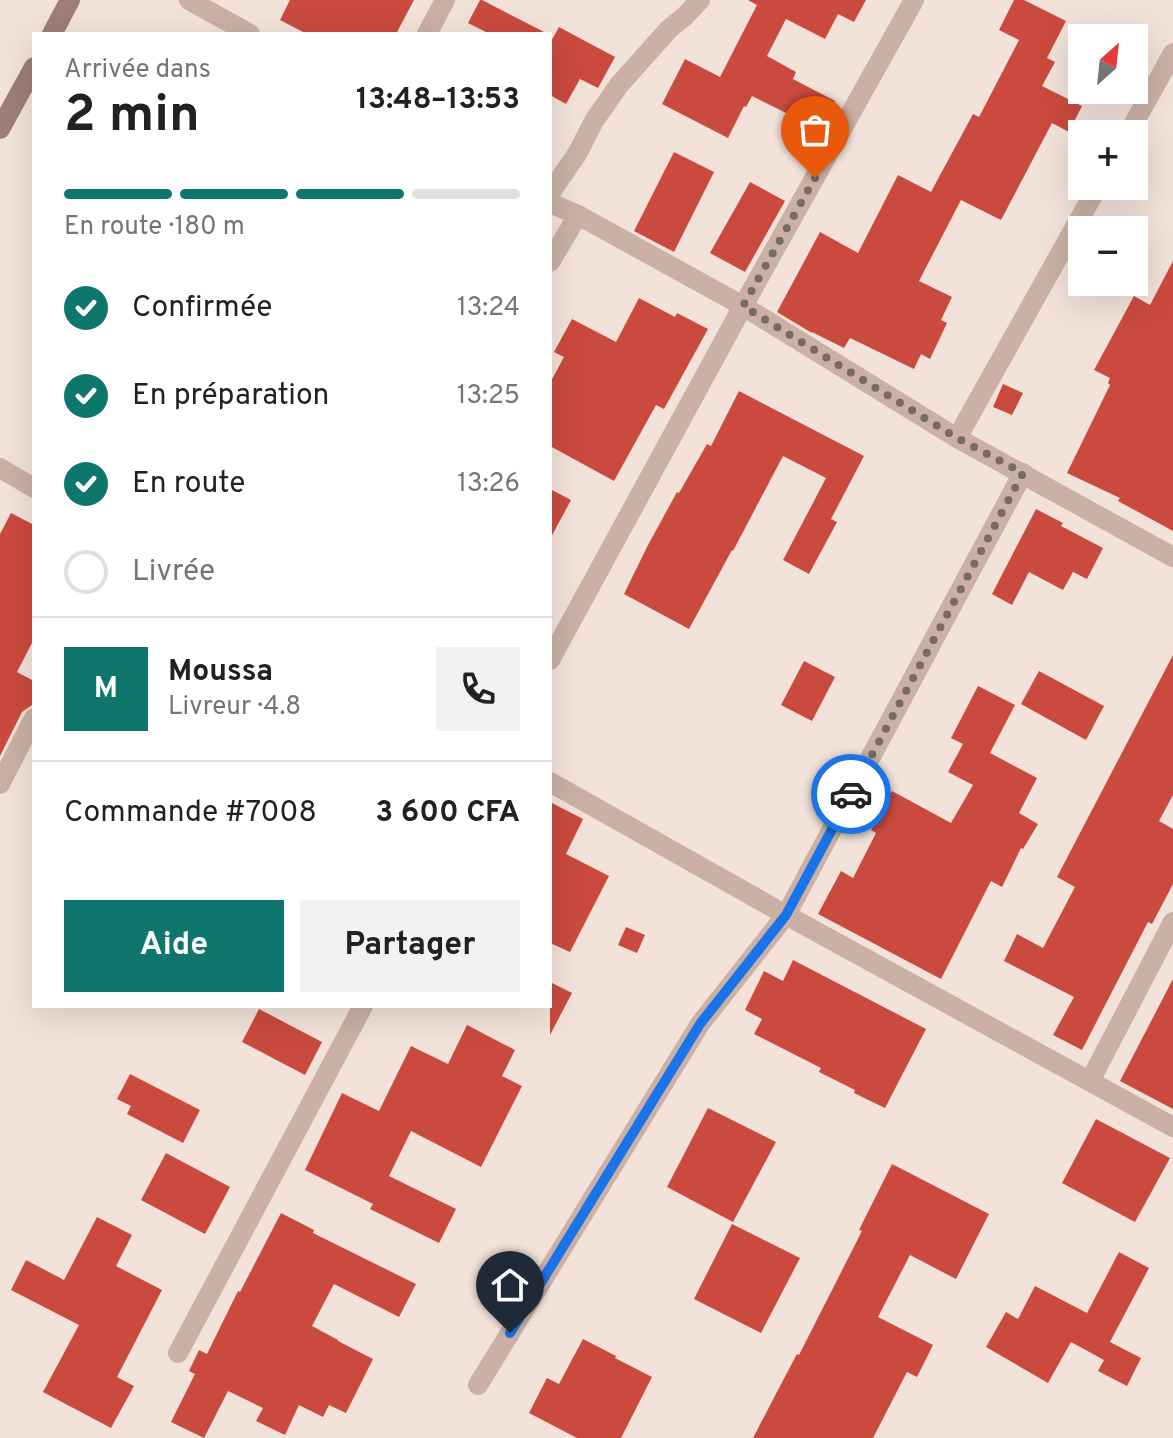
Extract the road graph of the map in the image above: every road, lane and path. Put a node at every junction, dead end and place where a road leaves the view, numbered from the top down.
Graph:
1 (70, 0) edge
2 (189, 0) edge
3 (445, 0) edge
4 (700, 0) edge
5 (914, 0) edge
6 (53, 32) edge
7 (246, 32) edge
8 (428, 32) edge
9 (1173, 53) edge
10 (32, 71) edge
11 (1136, 120) edge
12 (0, 129) edge
13 (552, 190) edge
14 (1090, 200) edge
15 (552, 204) edge
16 (578, 215) junction
17 (552, 259) edge
18 (743, 306) junction
19 (957, 438) junction
20 (0, 468) edge
21 (1023, 473) junction
22 (32, 487) edge
23 (1173, 557) edge
24 (552, 656) edge
25 (32, 722) edge
26 (552, 783) edge
27 (0, 784) edge
28 (786, 915) junction
29 (1173, 922) edge
30 (362, 1008) edge
31 (1090, 1081) junction
32 (1173, 1127) edge
33 (178, 1353) dead end
34 (478, 1385) dead end

1 - 6 street
2 - 7 street
3 - 8 street
4 - 13 street
5 - 18 street
9 - 11 street
10 - 12 street
14 - 19 street
15 - 16 street
16 - 17 street
16 - 18 street
18 - 19 street
18 - 24 street
19 - 21 street
20 - 22 street
21 - 23 street
21 - 28 street
25 - 27 street
26 - 28 street
28 - 31 street
28 - 34 street
29 - 31 street
30 - 33 street
31 - 32 street

